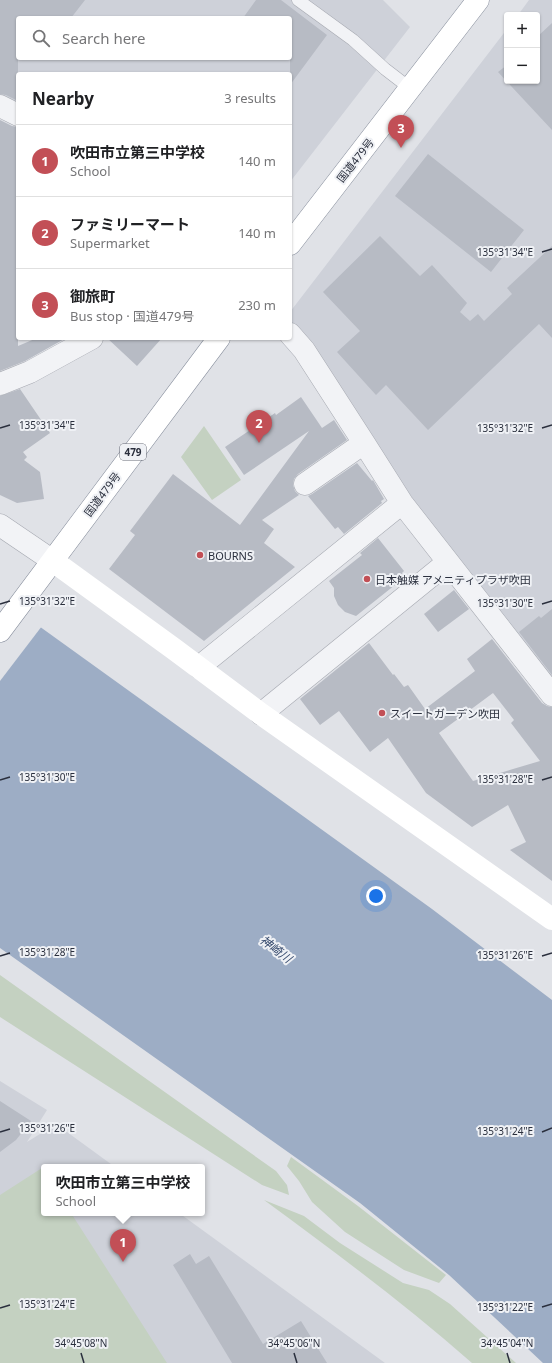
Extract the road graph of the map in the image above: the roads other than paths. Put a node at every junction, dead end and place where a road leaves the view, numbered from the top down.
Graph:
1 (298, 0) edge
2 (476, 1) edge
3 (411, 89) junction
4 (0, 106) edge
5 (16, 114) edge
6 (292, 241) edge
7 (292, 336) edge
8 (88, 340) edge
9 (218, 340) edge
10 (0, 384) edge
11 (364, 443) junction
12 (305, 484) dead end
13 (402, 503) junction
14 (0, 525) edge
15 (448, 562) junction
16 (51, 564) junction
17 (0, 631) edge
18 (199, 667) junction
19 (552, 695) edge
20 (261, 714) junction
21 (552, 919) edge

1 - 3 lane
2 - 3 main road, 国道479号
3 - 6 main road, 国道479号
4 - 5 street
7 - 11 street
8 - 10 street
9 - 16 main road, 国道479号 / 479
11 - 12 street
11 - 13 street
13 - 15 street
13 - 18 street
14 - 16 street
15 - 19 street
15 - 20 street
16 - 17 main road, 国道479号 / 479
16 - 18 main road
18 - 20 main road
20 - 21 main road

